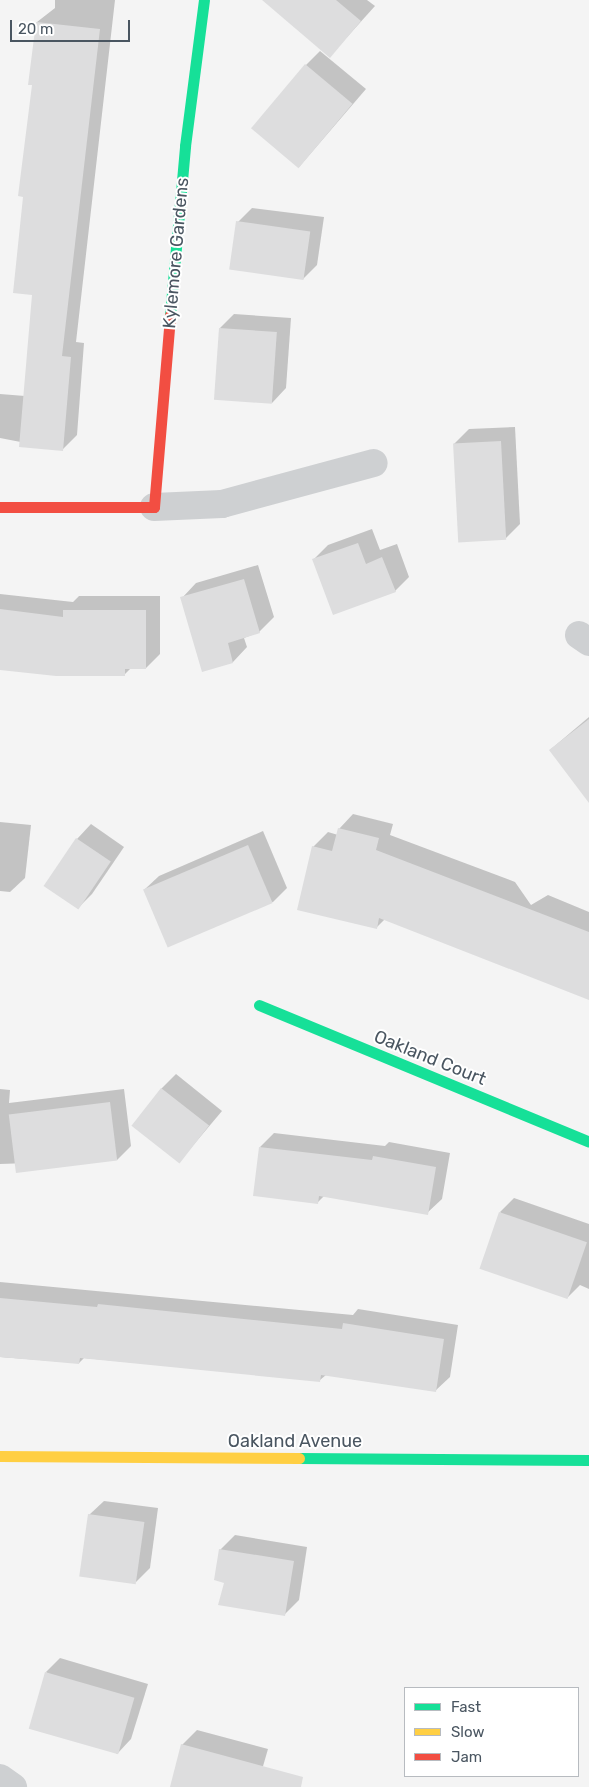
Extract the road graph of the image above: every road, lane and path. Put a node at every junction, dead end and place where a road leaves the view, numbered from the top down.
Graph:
1 (204, 0) edge
2 (374, 462) dead end
3 (0, 507) edge
4 (154, 507) junction
5 (258, 1006) dead end
6 (589, 1142) edge
7 (0, 1456) edge
8 (589, 1460) edge
9 (0, 1778) edge
10 (13, 1787) edge

1 - 4 street, Kylemore Gardens
2 - 4 street
3 - 4 street
5 - 6 street, Oakland Court
7 - 8 street, Oakland Avenue
9 - 10 street

